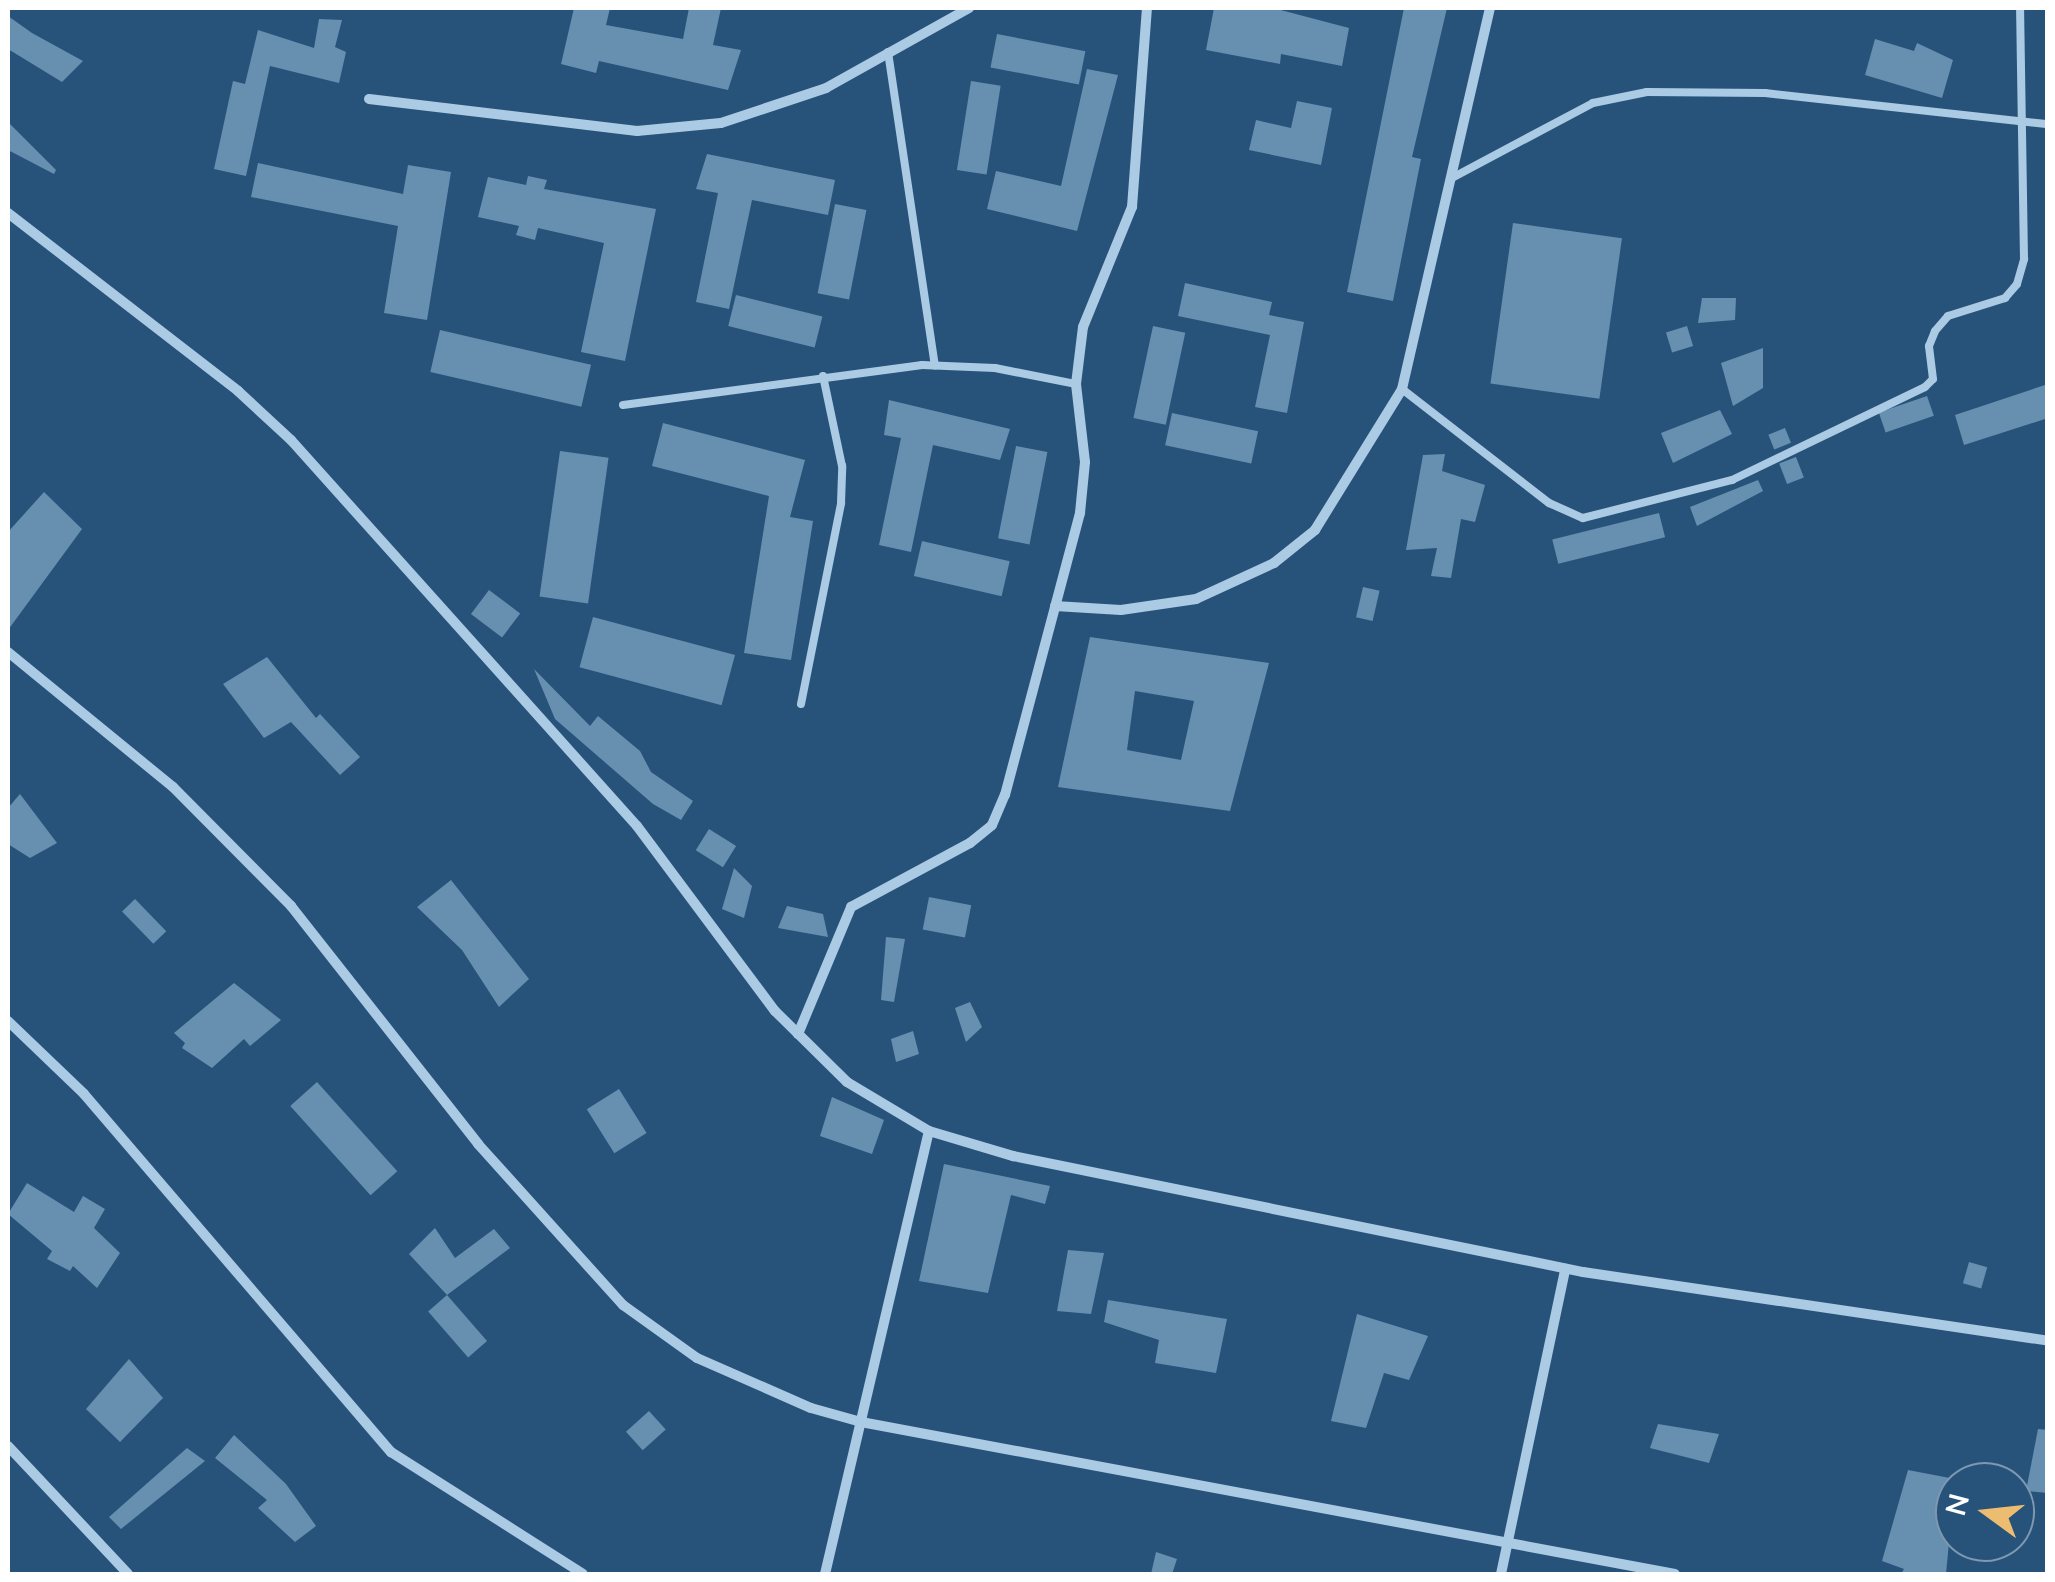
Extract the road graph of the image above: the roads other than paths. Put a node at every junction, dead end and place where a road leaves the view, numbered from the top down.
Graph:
1 (968, 8) edge
2 (1147, 8) edge
3 (1490, 8) edge
4 (2020, 8) edge
5 (888, 52) junction
6 (368, 99) dead end
7 (2022, 122) junction
8 (2048, 124) edge
9 (1450, 179) junction
10 (8, 213) edge
11 (935, 365) junction
12 (824, 376) junction
13 (1076, 384) junction
14 (1402, 389) junction
15 (623, 406) dead end
16 (1055, 606) junction
17 (8, 652) edge
18 (801, 704) dead end
19 (8, 1021) edge
20 (798, 1034) junction
21 (929, 1130) junction
22 (1565, 1268) junction
23 (2048, 1342) edge
24 (861, 1422) junction
25 (8, 1446) edge
26 (1510, 1544) junction
27 (128, 1574) edge
28 (584, 1574) edge
29 (826, 1574) edge
30 (1500, 1574) edge
31 (1675, 1574) edge

1 - 5 street
2 - 13 street
3 - 9 street
4 - 7 lane
5 - 6 street
5 - 11 lane
7 - 8 lane
7 - 9 lane
7 - 14 lane
9 - 14 street
10 - 20 street
11 - 12 lane
11 - 13 lane
12 - 15 lane
12 - 18 lane
13 - 16 street
14 - 16 street
16 - 20 street
17 - 24 street
19 - 28 street
20 - 21 street
21 - 22 street
21 - 24 street
22 - 23 street
22 - 26 street
24 - 26 street
24 - 29 street
25 - 27 street
26 - 30 street
26 - 31 street

